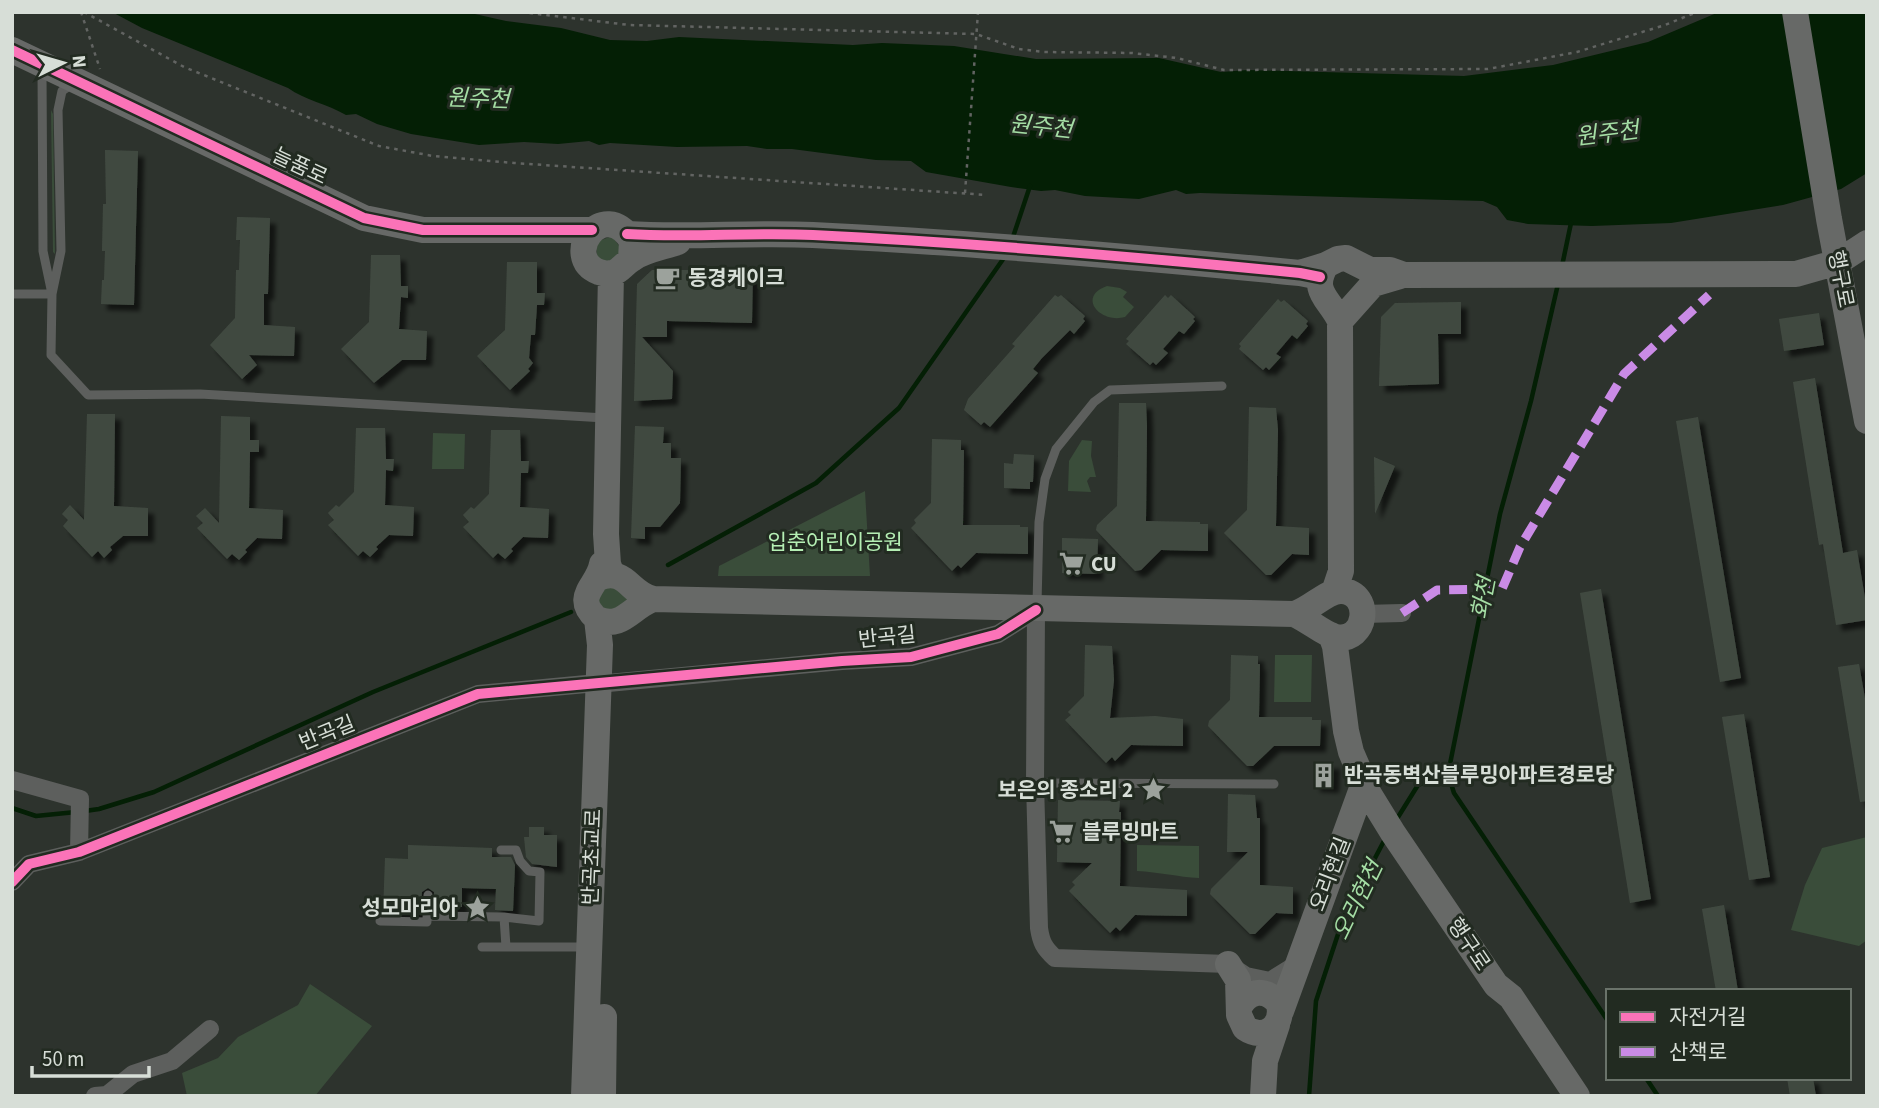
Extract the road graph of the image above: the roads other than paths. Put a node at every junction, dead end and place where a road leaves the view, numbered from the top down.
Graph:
1 (1795, 12) edge
2 (12, 50) edge
3 (41, 62) junction
4 (78, 80) junction
5 (588, 240) junction
6 (1867, 243) edge
7 (623, 256) junction
8 (1354, 261) junction
9 (1838, 262) junction
10 (1315, 272) junction
11 (1404, 275) junction
12 (12, 294) edge
13 (52, 294) junction
14 (1361, 298) junction
15 (1335, 312) junction
16 (1222, 386) dead end
17 (607, 418) junction
18 (1867, 421) edge
19 (620, 599) junction
20 (1339, 609) junction
21 (1036, 610) junction
22 (1402, 613) dead end
23 (602, 683) junction
24 (12, 780) edge
25 (1035, 783) junction
26 (1370, 783) junction
27 (1274, 784) dead end
28 (502, 850) dead end
29 (79, 852) junction
30 (12, 882) edge
31 (428, 895) dead end
32 (504, 918) junction
33 (380, 921) dead end
34 (427, 921) junction
35 (482, 947) dead end
36 (506, 947) junction
37 (589, 947) junction
38 (1228, 964) junction
39 (1297, 964) junction
40 (1266, 986) junction
41 (1240, 1007) junction
42 (1279, 1018) junction
43 (210, 1029) dead end
44 (1251, 1032) junction
45 (95, 1096) edge
46 (584, 1096) edge
47 (603, 1096) edge
48 (1255, 1096) edge
49 (1263, 1096) edge
50 (1577, 1096) edge

1 - 9 street, 행구로
2 - 3 street, 늘품로
3 - 4 street, 늘품로
3 - 13 lane
4 - 5 street, 늘품로
4 - 13 lane
5 - 7 street
5 - 7 street
6 - 9 street
7 - 10 street
7 - 17 street
8 - 10 street
8 - 11 street
8 - 14 street
9 - 11 street
9 - 18 street, 행구로
10 - 15 street
11 - 14 street
12 - 13 lane
13 - 17 lane
14 - 15 street
15 - 20 street
16 - 21 lane
17 - 19 street, 반곡초교로
19 - 21 street
19 - 23 street, 반곡초교로
20 - 21 street
20 - 22 street
20 - 26 street
21 - 23 street, 반곡길
21 - 25 street
23 - 29 street, 반곡길
23 - 37 street, 반곡초교로
23 - 47 street, 반곡초교로
24 - 29 street
25 - 27 lane
25 - 38 street
26 - 39 street, 오리현길
26 - 50 street, 행구로
28 - 32 lane
29 - 30 street, 반곡길
31 - 34 lane
32 - 34 lane
32 - 36 lane
33 - 34 lane
35 - 36 lane
36 - 37 lane
37 - 46 street, 반곡초교로
38 - 40 street
38 - 41 street
39 - 40 street
39 - 42 street, 오리현길
40 - 41 street
40 - 42 street
41 - 44 street
42 - 44 street
42 - 49 street, 오리현길
43 - 45 street
44 - 48 street

